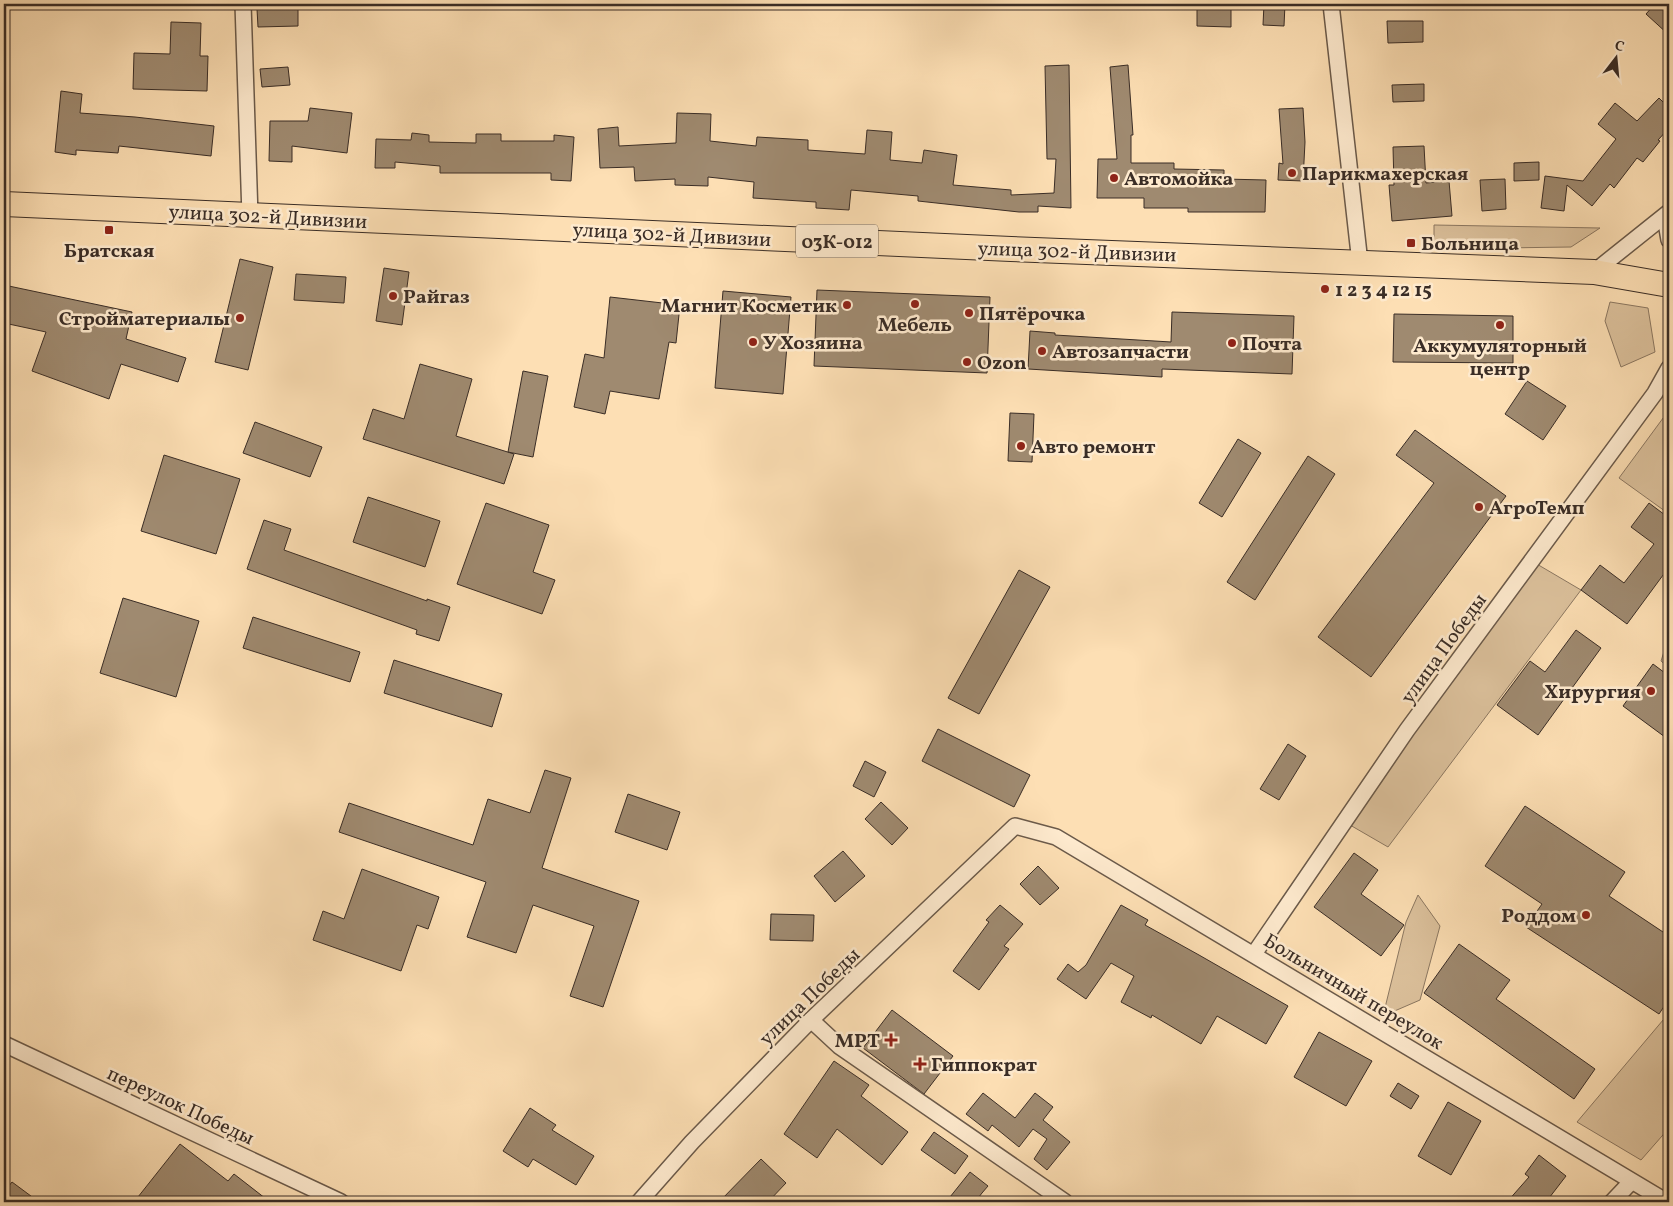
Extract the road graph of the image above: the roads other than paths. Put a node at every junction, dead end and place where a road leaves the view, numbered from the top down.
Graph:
1 (243, 4) edge
2 (1331, 4) edge
3 (4, 204) edge
4 (1667, 215) edge
5 (250, 216) junction
6 (1669, 240) edge
7 (1360, 263) junction
8 (1594, 272) junction
9 (1669, 285) edge
10 (1669, 368) edge
11 (1015, 826) joint
12 (1254, 954) junction
13 (811, 1020) junction
14 (4, 1044) edge
15 (1631, 1182) junction
16 (341, 1202) edge
17 (639, 1202) edge
18 (1065, 1202) edge
19 (1612, 1202) edge
20 (1667, 1202) edge

1 - 5 street
2 - 7 street
3 - 5 main road, улица 302-й Дивизии / 03К-012
4 - 6 street
4 - 8 street
5 - 7 main road, улица 302-й Дивизии / 03К-012
7 - 8 main road, улица 302-й Дивизии / 03К-012
8 - 9 main road, улица 302-й Дивизии / 03К-012
10 - 12 street, улица Победы
11 - 12 street, Больничный переулок
11 - 13 street, улица Победы
12 - 15 street, Больничный переулок
13 - 17 street, улица Победы
13 - 18 street
14 - 16 street, переулок Победы
15 - 19 street
15 - 20 street, Больничный переулок

